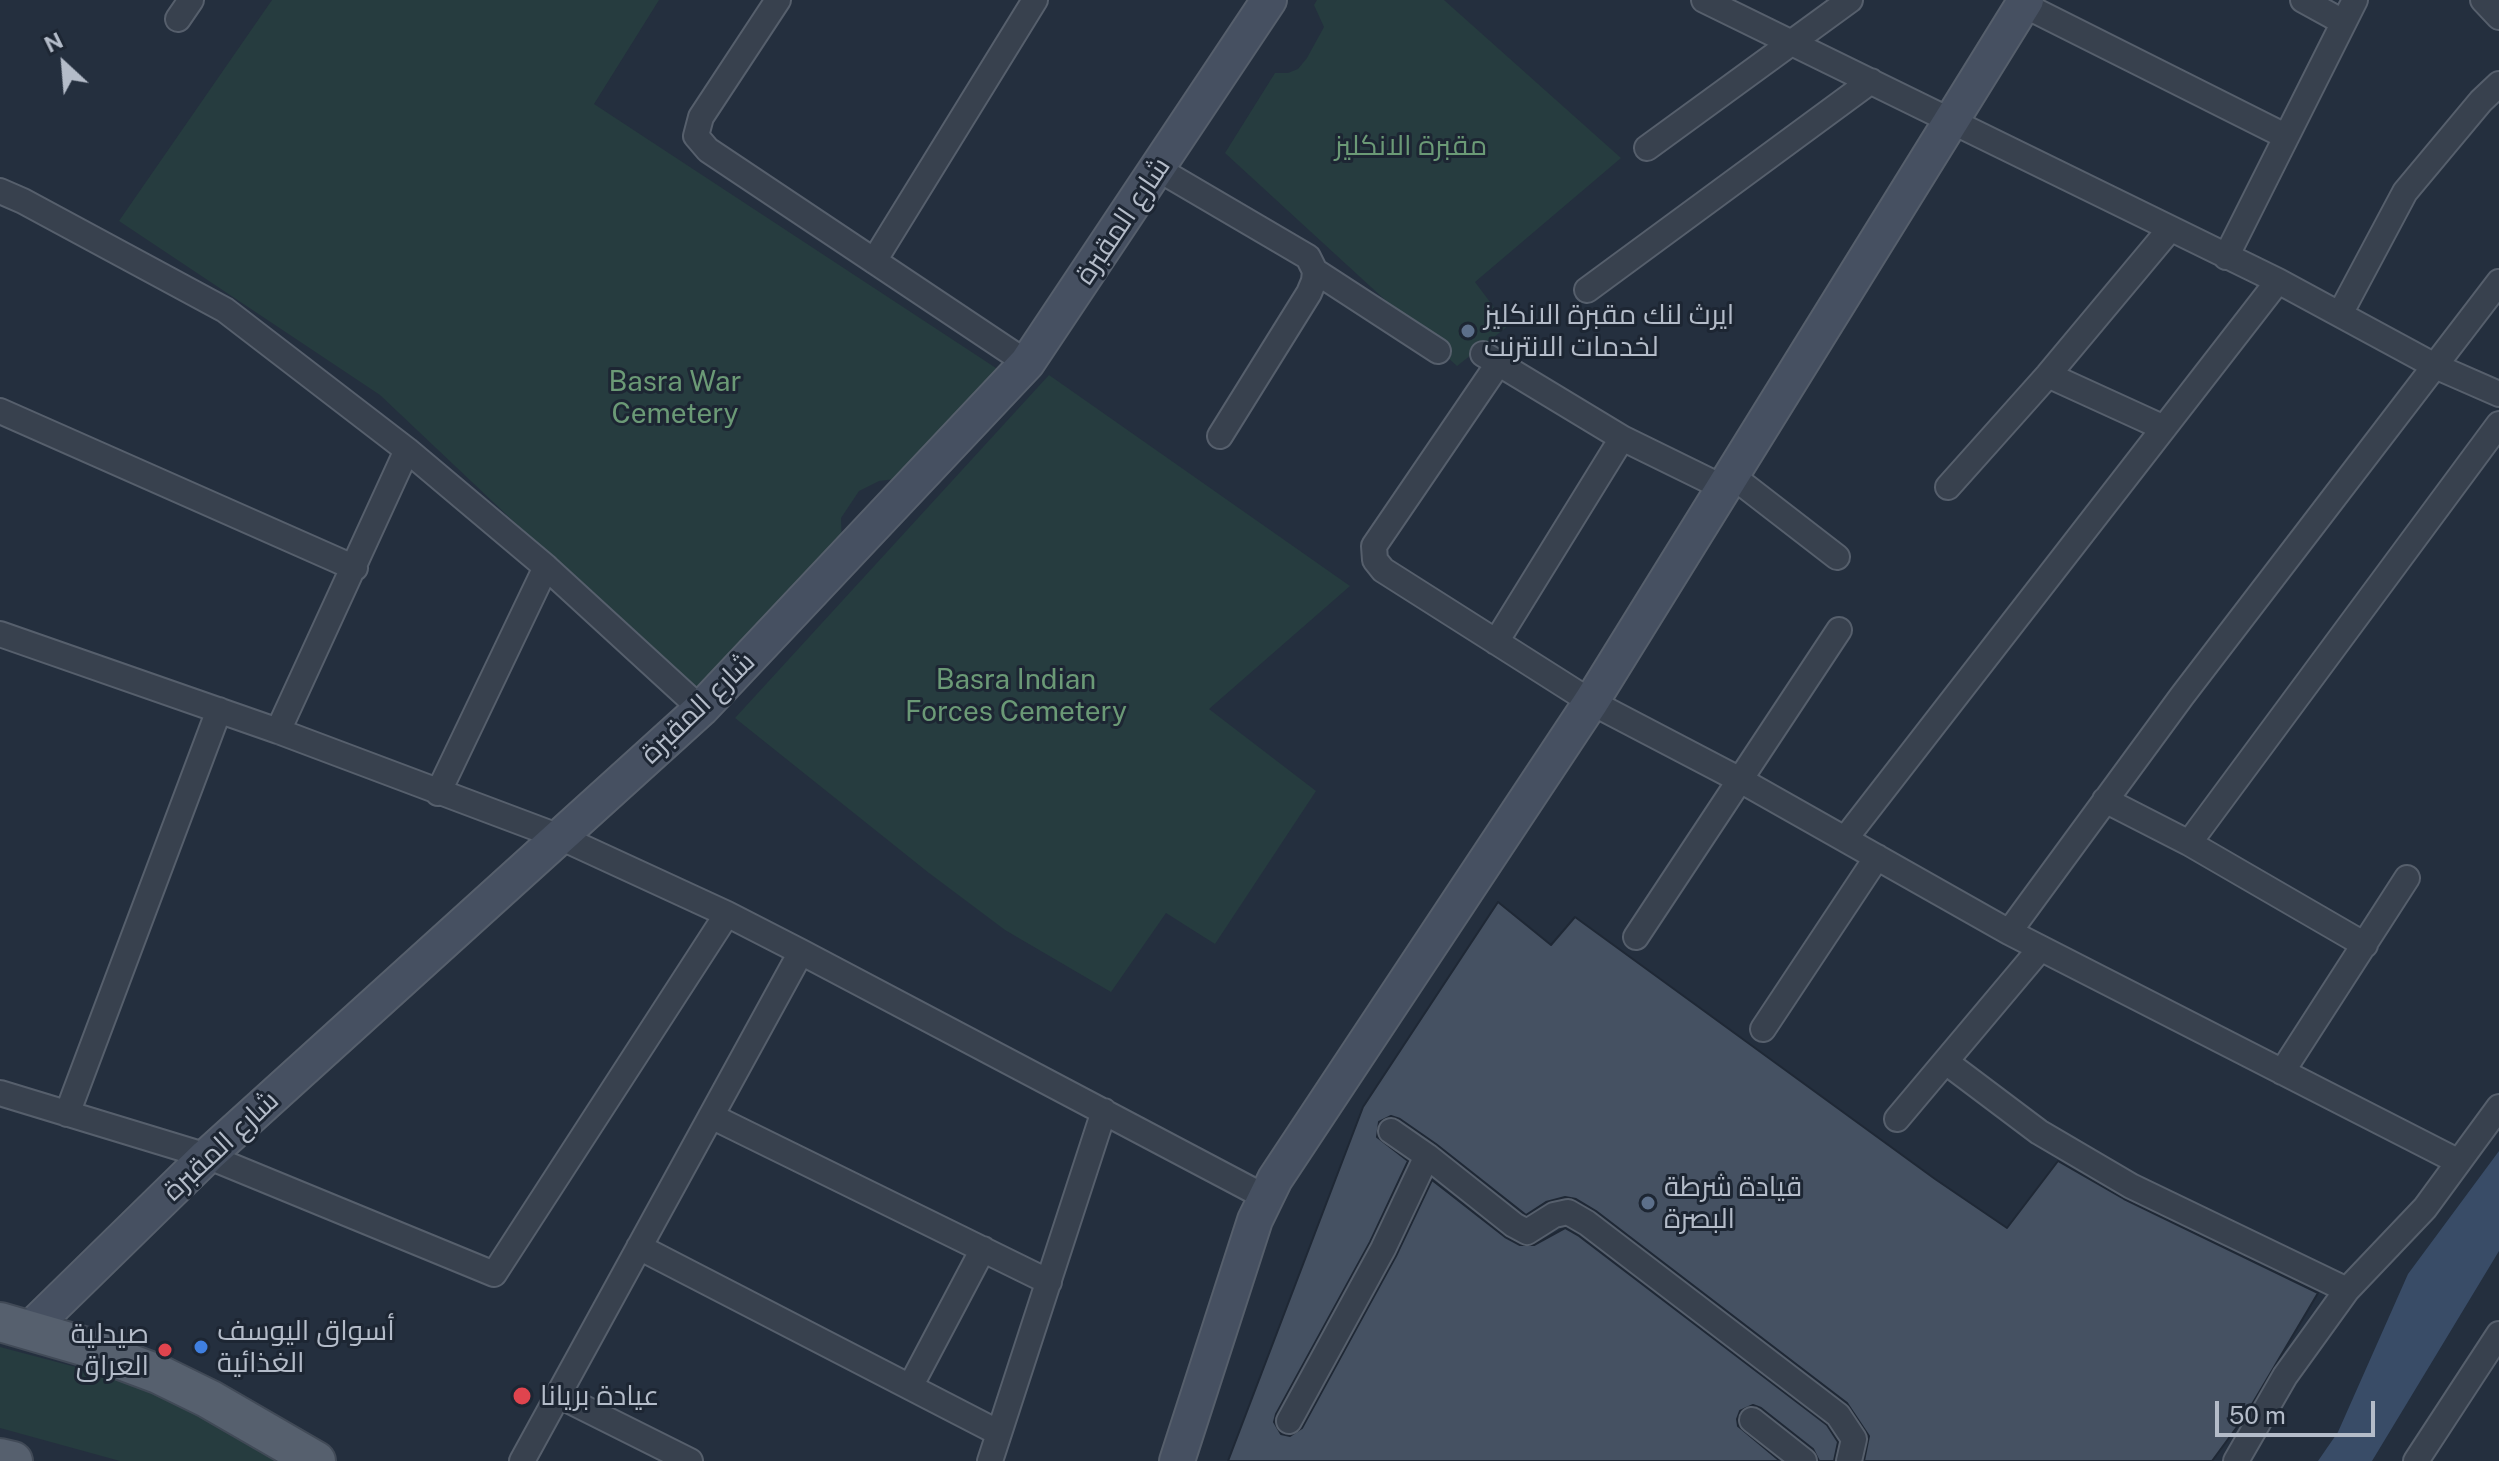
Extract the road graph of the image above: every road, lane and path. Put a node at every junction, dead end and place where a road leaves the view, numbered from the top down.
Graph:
1 (778, 0) edge
2 (1035, 0) edge
3 (1269, 0) edge
4 (1704, 0) edge
5 (1850, 0) edge
6 (2303, 0) edge
7 (2355, 0) edge
8 (2483, 0) edge
9 (2025, 2) edge
10 (2499, 17) edge
11 (2343, 22) junction
12 (1793, 43) junction
13 (1871, 81) junction
14 (2499, 84) edge
15 (1952, 120) junction
16 (2285, 136) junction
17 (1647, 148) dead end
18 (1158, 169) junction
19 (0, 191) edge
20 (2170, 229) junction
21 (2226, 257) junction
22 (874, 261) junction
23 (1315, 271) junction
24 (2278, 281) junction
25 (2499, 282) edge
26 (1587, 290) dead end
27 (2340, 314) junction
28 (1438, 351) dead end
29 (1027, 363) junction
30 (2435, 366) junction
31 (2048, 375) junction
32 (2499, 394) edge
33 (0, 411) edge
34 (2499, 424) edge
35 (2164, 428) junction
36 (1220, 436) dead end
37 (1622, 438) junction
38 (407, 450) junction
39 (1728, 482) junction
40 (1948, 487) dead end
41 (1837, 557) dead end
42 (546, 567) junction
43 (355, 568) junction
44 (1839, 630) dead end
45 (0, 634) edge
46 (1496, 642) junction
47 (1591, 702) junction
48 (701, 709) junction
49 (219, 710) junction
50 (278, 731) junction
51 (1742, 781) junction
52 (438, 793) junction
53 (2105, 800) junction
54 (560, 837) junction
55 (1845, 839) junction
56 (2189, 843) junction
57 (1877, 857) junction
58 (2407, 878) dead end
59 (727, 914) junction
60 (2009, 932) junction
61 (1636, 937) dead end
62 (2365, 945) junction
63 (2040, 949) junction
64 (801, 952) junction
65 (1763, 1029) dead end
66 (1946, 1062) junction
67 (2282, 1072) junction
68 (0, 1093) edge
69 (2499, 1107) edge
70 (1104, 1111) junction
71 (67, 1114) junction
72 (711, 1116) junction
73 (1897, 1119) dead end
74 (1391, 1131) dead end
75 (207, 1156) junction
76 (1427, 1156) junction
77 (2457, 1161) junction
78 (1265, 1197) junction
79 (639, 1247) junction
80 (983, 1249) junction
81 (1049, 1282) junction
82 (2347, 1290) junction
83 (15, 1326) edge
84 (2499, 1334) edge
85 (910, 1387) junction
86 (558, 1395) junction
87 (1752, 1420) dead end
88 (1289, 1421) dead end
89 (999, 1433) junction
90 (0, 1458) edge
91 (13, 1461) edge
92 (316, 1461) edge
93 (522, 1461) edge
94 (690, 1461) edge
95 (990, 1461) edge
96 (1177, 1461) edge
97 (1804, 1461) edge
98 (1849, 1461) edge
99 (2236, 1461) edge
100 (2416, 1461) edge

1 - 22 street
2 - 22 street
3 - 18 main road, شارع المقبرة
4 - 12 street
5 - 12 street
6 - 11 street
7 - 11 street
8 - 10 street
9 - 15 main road
9 - 16 street
11 - 16 street
12 - 13 street
12 - 17 street
13 - 15 street
13 - 26 street
14 - 27 street
15 - 20 street
15 - 39 main road
16 - 21 street
18 - 23 street
18 - 29 main road, شارع المقبرة
19 - 38 street
20 - 21 street
20 - 31 street
21 - 24 street
22 - 29 street
23 - 28 street
23 - 36 street
24 - 27 street
24 - 35 street
25 - 30 street
27 - 30 street
29 - 48 main road, شارع المقبرة
30 - 32 street
30 - 53 street
31 - 35 street
31 - 40 street
33 - 43 street
34 - 56 street
35 - 55 street
37 - 39 street
37 - 46 street
37 - 46 street
38 - 42 street
38 - 43 street
39 - 41 street
39 - 47 main road
42 - 48 street
42 - 52 street
43 - 50 street
44 - 51 street
45 - 49 street
46 - 47 street
47 - 51 street
47 - 78 main road
48 - 54 main road, شارع المقبرة
49 - 50 street
49 - 71 street
50 - 52 street
51 - 55 street
51 - 61 street
52 - 54 street
53 - 56 street
53 - 60 street
54 - 59 street
54 - 75 main road, شارع المقبرة
55 - 57 street
56 - 62 street
57 - 60 street
57 - 65 street
58 - 62 street
59 - 64 street
59 - 75 street
60 - 63 street
62 - 67 street
63 - 66 street
63 - 67 street
64 - 70 street
64 - 72 street
66 - 73 street
66 - 82 street
67 - 77 street
68 - 71 street
69 - 77 street
70 - 78 street
70 - 81 street
71 - 75 street
72 - 79 street
72 - 80 street
74 - 76 street
75 - 83 main road, شارع المقبرة
76 - 88 street
76 - 98 street
77 - 82 street
78 - 96 main road
79 - 85 street
79 - 86 street
80 - 81 street
80 - 85 street
81 - 89 street
82 - 99 street
83 - 92 main road
84 - 100 street
85 - 89 street
86 - 93 street
86 - 94 street
87 - 97 street
89 - 95 street
90 - 91 main road

